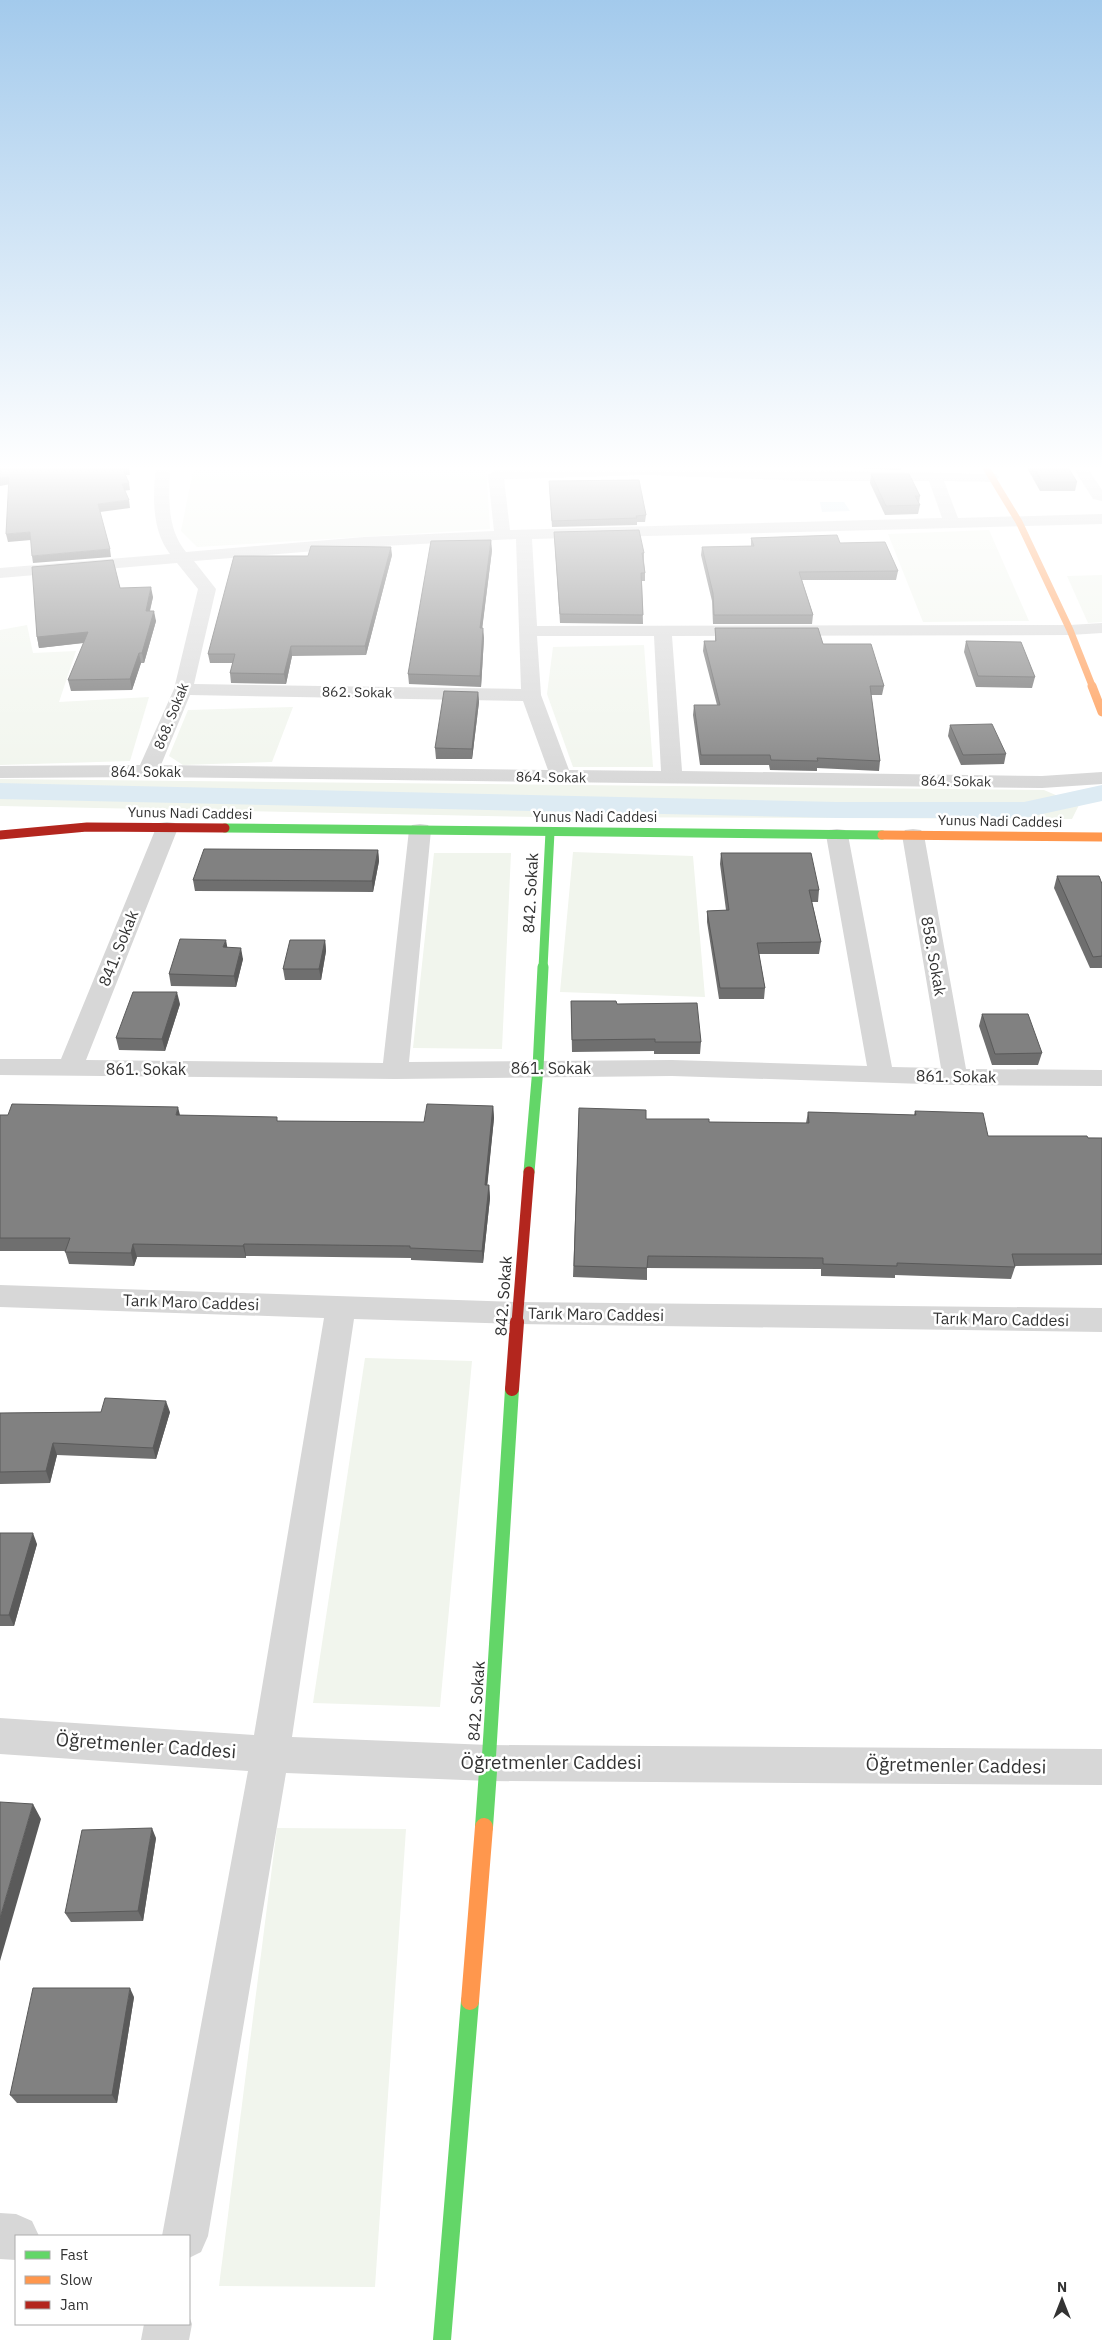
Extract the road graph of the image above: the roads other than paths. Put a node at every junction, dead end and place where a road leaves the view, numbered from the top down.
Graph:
1 (196, 575) edge
2 (526, 575) edge
3 (1044, 575) edge
4 (1102, 628) edge
5 (663, 630) junction
6 (1070, 630) junction
7 (529, 631) junction
8 (184, 689) junction
9 (531, 695) junction
10 (1102, 712) edge
11 (148, 771) junction
12 (0, 772) edge
13 (560, 777) junction
14 (672, 777) junction
15 (1102, 778) edge
16 (28, 820) dead end
17 (87, 827) junction
18 (167, 828) junction
19 (420, 830) junction
20 (550, 832) junction
21 (0, 835) edge
22 (837, 835) junction
23 (913, 836) junction
24 (1102, 837) edge
25 (0, 1067) edge
26 (70, 1068) junction
27 (538, 1068) junction
28 (395, 1071) junction
29 (881, 1074) junction
30 (955, 1077) junction
31 (1102, 1078) edge
32 (0, 1296) edge
33 (341, 1307) junction
34 (517, 1313) junction
35 (1102, 1320) edge
36 (0, 1736) edge
37 (270, 1754) junction
38 (489, 1763) junction
39 (1102, 1767) edge
40 (185, 2235) edge
41 (0, 2236) edge
42 (15, 2237) edge
43 (168, 2325) edge
44 (165, 2340) edge
45 (442, 2340) edge

1 - 8 street, 868. Sokak
2 - 7 street
3 - 6 street
4 - 6 street
5 - 6 street
5 - 7 street
5 - 14 street
6 - 10 street
7 - 9 street
8 - 9 street, 862. Sokak
8 - 11 street, 868. Sokak
9 - 13 street
11 - 12 street, 864. Sokak
11 - 13 street, 864. Sokak
13 - 14 street, 864. Sokak
14 - 15 street, 864. Sokak
16 - 17 street, Yunus Nadi Caddesi
17 - 18 street, Yunus Nadi Caddesi
17 - 21 street, Yunus Nadi Caddesi
18 - 19 street, Yunus Nadi Caddesi
18 - 26 street, 841. Sokak
19 - 20 street, Yunus Nadi Caddesi
19 - 28 street
20 - 22 street, Yunus Nadi Caddesi
20 - 27 street, 842. Sokak
22 - 23 street, Yunus Nadi Caddesi
22 - 29 street
23 - 24 street, Yunus Nadi Caddesi
23 - 30 street, 858. Sokak
25 - 26 street, 861. Sokak
26 - 28 street, 861. Sokak
27 - 28 street, 861. Sokak
27 - 29 street, 861. Sokak
27 - 34 street, 842. Sokak
29 - 30 street, 861. Sokak
30 - 31 street, 861. Sokak
32 - 33 street, Tarık Maro Caddesi
33 - 34 street, Tarık Maro Caddesi
33 - 37 street
34 - 35 street, Tarık Maro Caddesi
34 - 38 street, 842. Sokak
36 - 37 street, Öğretmenler Caddesi
37 - 38 street, Öğretmenler Caddesi
37 - 40 street
38 - 39 street, Öğretmenler Caddesi
38 - 45 street, 842. Sokak
41 - 42 street
43 - 44 street

